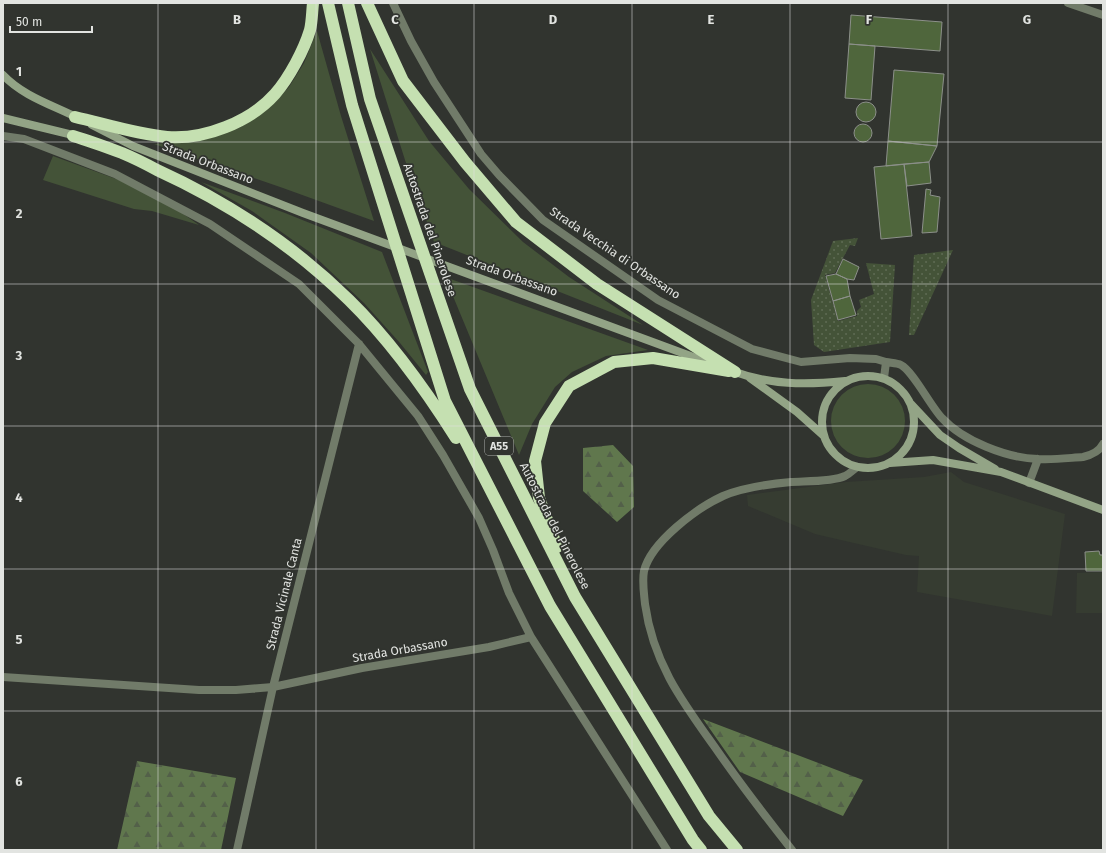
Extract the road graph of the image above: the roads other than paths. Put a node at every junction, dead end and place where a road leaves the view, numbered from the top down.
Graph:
1 (314, 3) edge
2 (328, 3) edge
3 (348, 3) edge
4 (367, 3) edge
5 (393, 3) edge
6 (1068, 3) edge
7 (1088, 6) edge
8 (1103, 15) edge
9 (3, 75) edge
10 (75, 117) junction
11 (3, 118) edge
12 (3, 136) edge
13 (74, 136) junction
14 (133, 146) junction
15 (359, 344) junction
16 (886, 362) junction
17 (735, 372) junction
18 (747, 376) junction
19 (884, 378) junction
20 (845, 381) junction
21 (911, 404) junction
22 (824, 436) junction
23 (1103, 444) edge
24 (1038, 459) junction
25 (890, 463) junction
26 (857, 467) junction
27 (1001, 472) junction
28 (1029, 482) junction
29 (1103, 510) edge
30 (575, 597) junction
31 (550, 606) junction
32 (531, 637) junction
33 (3, 677) edge
34 (273, 687) junction
35 (237, 850) edge
36 (667, 850) edge
37 (701, 850) edge
38 (737, 850) edge
39 (792, 850) edge

1 - 10 highway
2 - 31 highway, A55
3 - 30 highway, Autostrada del Pinerolese / A55
4 - 17 highway
5 - 16 street, Strada Vecchia di Orbassano
6 - 7 street
7 - 8 street
9 - 10 main road, Strada Orbassano
10 - 14 main road, Strada Orbassano
11 - 13 main road, Strada Orbassano
12 - 15 street
13 - 14 main road, Strada Orbassano
13 - 31 highway
14 - 17 main road, Strada Orbassano
15 - 32 street
15 - 34 street, Strada Vicinale Canta
16 - 19 street
16 - 24 street, Strada Vecchia di Orbassano
17 - 18 main road, Strada Orbassano
17 - 30 highway
18 - 20 main road, Strada Orbassano
18 - 22 main road, Strada Orbassano
19 - 20 main road, Strada Orbassano
19 - 21 main road, Strada Orbassano
20 - 22 main road, Strada Orbassano
21 - 25 main road, Strada Orbassano
21 - 27 main road, Strada Orbassano
22 - 26 main road, Strada Orbassano
23 - 24 street, Strada Vecchia di Orbassano
24 - 28 street
25 - 26 main road, Strada Orbassano
25 - 27 main road, Strada Orbassano
26 - 39 street
27 - 28 main road, Strada Orbassano
28 - 29 main road, Strada Orbassano
30 - 38 highway, Autostrada del Pinerolese / A55
31 - 37 highway, A55
32 - 34 street, Strada Orbassano
32 - 36 street
33 - 34 street, Strada Orbassano
34 - 35 street, Strada Vicinale Canta

